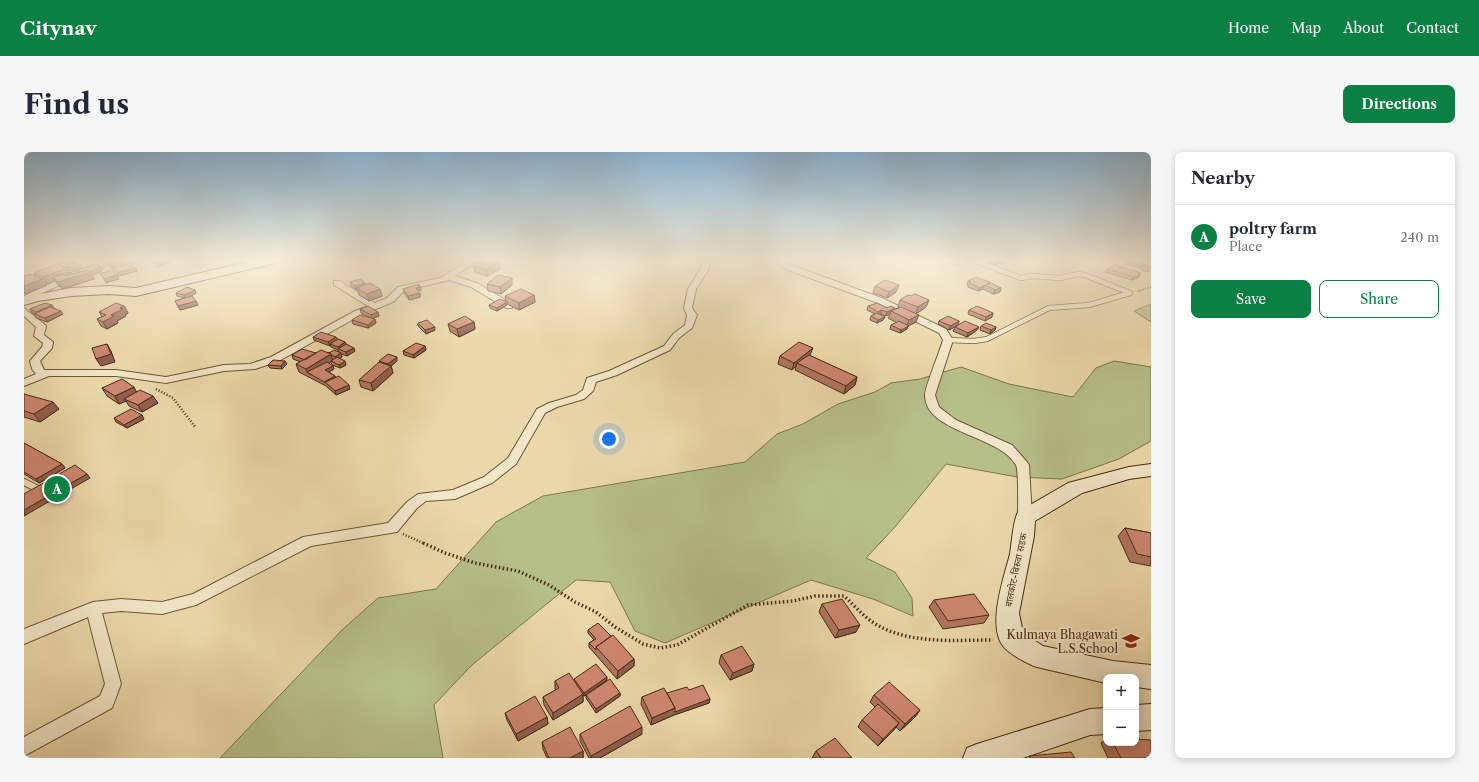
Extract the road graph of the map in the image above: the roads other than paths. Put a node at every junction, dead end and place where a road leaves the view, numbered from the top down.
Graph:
1 (47, 288) edge
2 (156, 288) edge
3 (345, 288) edge
4 (405, 288) edge
5 (479, 288) edge
6 (692, 288) edge
7 (846, 288) edge
8 (1116, 288) edge
9 (24, 300) edge
10 (374, 306) junction
11 (509, 306) edge
12 (24, 311) edge
13 (948, 340) junction
14 (45, 374) junction
15 (24, 384) edge
16 (1151, 470) edge
17 (24, 482) edge
18 (36, 488) edge
19 (1025, 517) junction
20 (93, 608) junction
21 (24, 637) edge
22 (1151, 677) edge
23 (1151, 717) edge
24 (1139, 718) edge
25 (1103, 721) edge
26 (24, 747) edge
27 (977, 758) edge

1 - 9 street
2 - 9 main road
3 - 10 street
4 - 10 street
5 - 11 street
6 - 20 street
7 - 13 street
8 - 13 lane
10 - 14 street
12 - 14 street
13 - 19 street
14 - 15 street
16 - 19 main road
17 - 18 lane
19 - 22 main road, बालकोट-बिरुवा सडक
20 - 21 street
20 - 26 street
23 - 24 main road
25 - 27 main road

